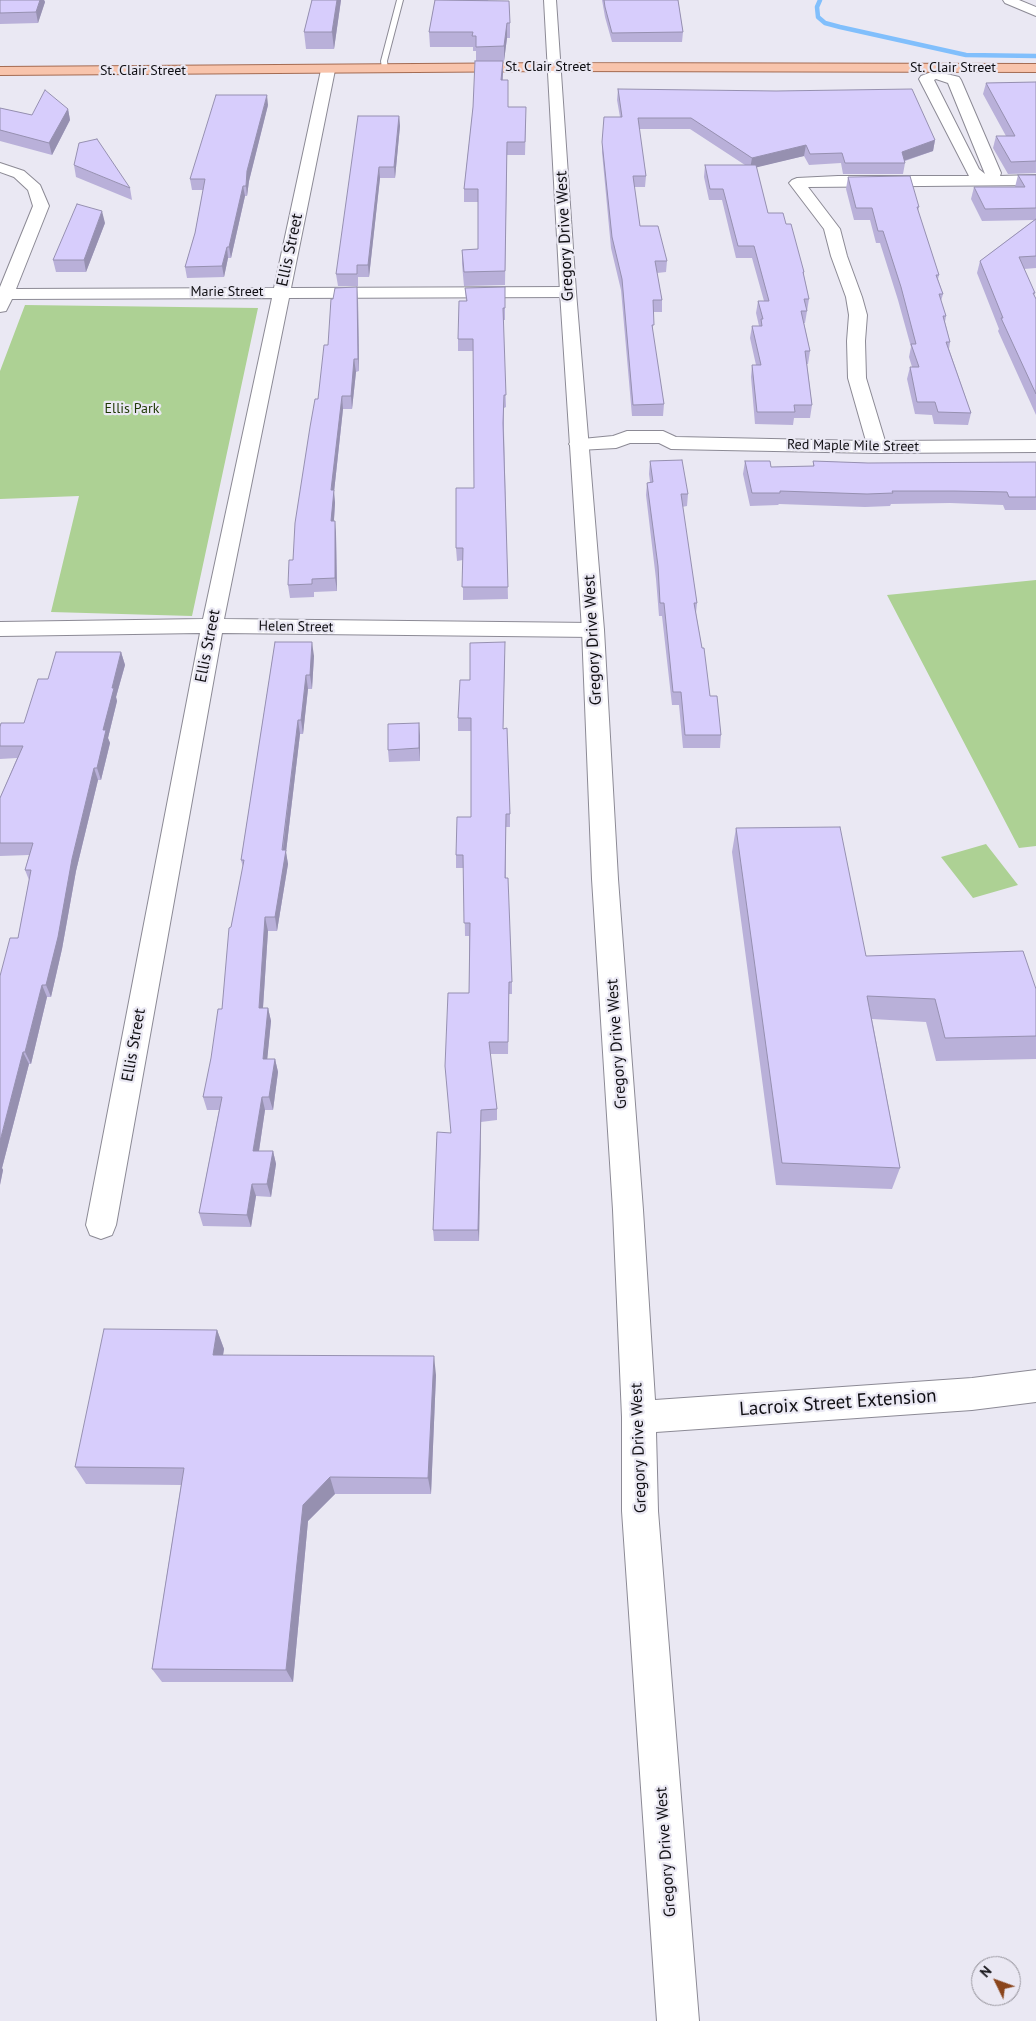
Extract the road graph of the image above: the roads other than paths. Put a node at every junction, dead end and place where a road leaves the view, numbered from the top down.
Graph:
1 (400, 0) edge
2 (550, 0) edge
3 (1009, 0) edge
4 (1036, 12) edge
5 (555, 67) junction
6 (1036, 68) edge
7 (384, 69) junction
8 (328, 70) junction
9 (0, 71) edge
10 (933, 72) junction
11 (0, 167) edge
12 (988, 180) junction
13 (1036, 180) edge
14 (282, 292) junction
15 (568, 292) junction
16 (3, 300) edge
17 (579, 444) junction
18 (1036, 446) edge
19 (877, 447) junction
20 (212, 626) junction
21 (0, 629) edge
22 (593, 630) junction
23 (101, 1225) dead end
24 (1036, 1386) edge
25 (639, 1417) junction
26 (678, 2021) edge

1 - 7 lane
2 - 5 street, Gregory Drive West
3 - 4 street
5 - 7 main road, St. Clair Street
5 - 10 main road, St. Clair Street
5 - 15 street, Gregory Drive West
6 - 10 main road, St. Clair Street
7 - 8 main road, St. Clair Street
8 - 9 main road, St. Clair Street
8 - 14 street, Ellis Street
10 - 12 street
10 - 12 street
11 - 16 street
12 - 13 street
12 - 19 street
14 - 15 street, Marie Street
14 - 16 street, Marie Street
14 - 20 street, Ellis Street
15 - 17 street, Gregory Drive West
17 - 19 street, Red Maple Mile Street
17 - 22 street, Gregory Drive West
18 - 19 street, Red Maple Mile Street
20 - 21 street, Helen Street
20 - 22 street, Helen Street
20 - 23 street, Ellis Street
22 - 25 street, Gregory Drive West
24 - 25 street, Lacroix Street Extension
25 - 26 street, Gregory Drive West

